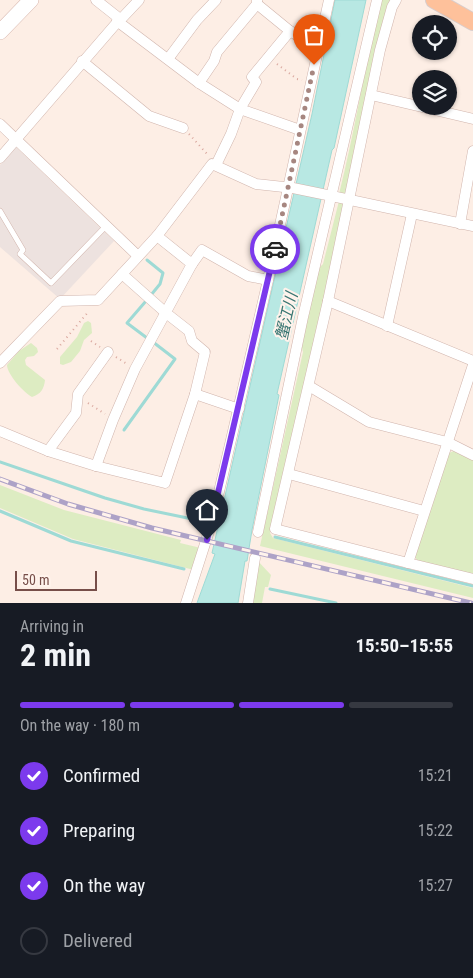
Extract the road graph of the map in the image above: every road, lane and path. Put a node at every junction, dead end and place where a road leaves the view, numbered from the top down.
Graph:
1 (31, 0) edge
2 (96, 0) edge
3 (139, 0) edge
4 (216, 0) edge
5 (329, 0) edge
6 (377, 0) edge
7 (396, 0) edge
8 (434, 0) edge
9 (257, 2) edge
10 (119, 20) junction
11 (473, 22) edge
12 (290, 31) junction
13 (0, 32) edge
14 (318, 48) junction
15 (168, 59) junction
16 (268, 59) junction
17 (82, 61) junction
18 (311, 81) junction
19 (199, 83) junction
20 (371, 94) junction
21 (240, 109) junction
22 (473, 120) edge
23 (0, 124) edge
24 (183, 128) joint
25 (300, 130) junction
26 (16, 139) junction
27 (473, 154) edge
28 (0, 158) edge
29 (217, 164) junction
30 (290, 188) junction
31 (329, 196) junction
32 (350, 201) junction
33 (0, 211) edge
34 (412, 214) junction
35 (460, 224) junction
36 (106, 226) junction
37 (473, 226) edge
38 (157, 236) junction
39 (138, 256) junction
40 (192, 264) junction
41 (122, 274) junction
42 (268, 280) junction
43 (98, 300) junction
44 (328, 301) junction
45 (166, 313) junction
46 (388, 326) junction
47 (57, 349) dead end
48 (108, 352) dead end
49 (0, 363) edge
50 (473, 363) edge
51 (309, 386) junction
52 (195, 394) junction
53 (78, 397) junction
54 (239, 409) junction
55 (113, 420) junction
56 (0, 431) edge
57 (447, 442) junction
58 (48, 451) junction
59 (473, 455) edge
60 (96, 466) junction
61 (289, 474) junction
62 (424, 511) junction
63 (258, 532) dead end
64 (255, 558) dead end
65 (408, 563) junction
66 (473, 579) edge
67 (186, 603) edge
68 (248, 603) edge

1 - 13 main road
2 - 10 street
3 - 10 street
4 - 15 street
5 - 14 street
6 - 31 street
7 - 20 street
8 - 11 main road
9 - 12 street
9 - 19 street
10 - 15 street
10 - 17 street
12 - 14 street
12 - 16 street
14 - 18 street
15 - 19 street
16 - 18 path
16 - 21 street
17 - 24 street
17 - 26 street
18 - 25 street
19 - 21 street
20 - 22 street
20 - 32 street
21 - 25 street
21 - 29 street
23 - 26 street
24 - 29 path
25 - 30 street
26 - 28 street
26 - 36 street
27 - 35 street
29 - 30 street
29 - 38 street
30 - 31 street
30 - 42 street
31 - 32 street
31 - 63 street
32 - 34 street
32 - 44 street
33 - 36 lane
34 - 35 street
34 - 46 street
35 - 37 street
36 - 39 street
38 - 39 street
38 - 40 street
39 - 41 street
40 - 42 street
40 - 45 street
41 - 43 street
41 - 45 street
42 - 54 street
43 - 47 path
43 - 49 street
44 - 46 street
44 - 51 street
45 - 52 street
45 - 55 street
46 - 50 street
48 - 53 street
50 - 57 street
51 - 57 street
51 - 61 street
52 - 54 street
52 - 60 street
53 - 55 path
53 - 58 street
54 - 67 street
55 - 60 street
56 - 58 street
57 - 59 street
57 - 62 street
58 - 60 street
61 - 62 street
61 - 65 street
62 - 65 street
64 - 68 street
65 - 66 street

